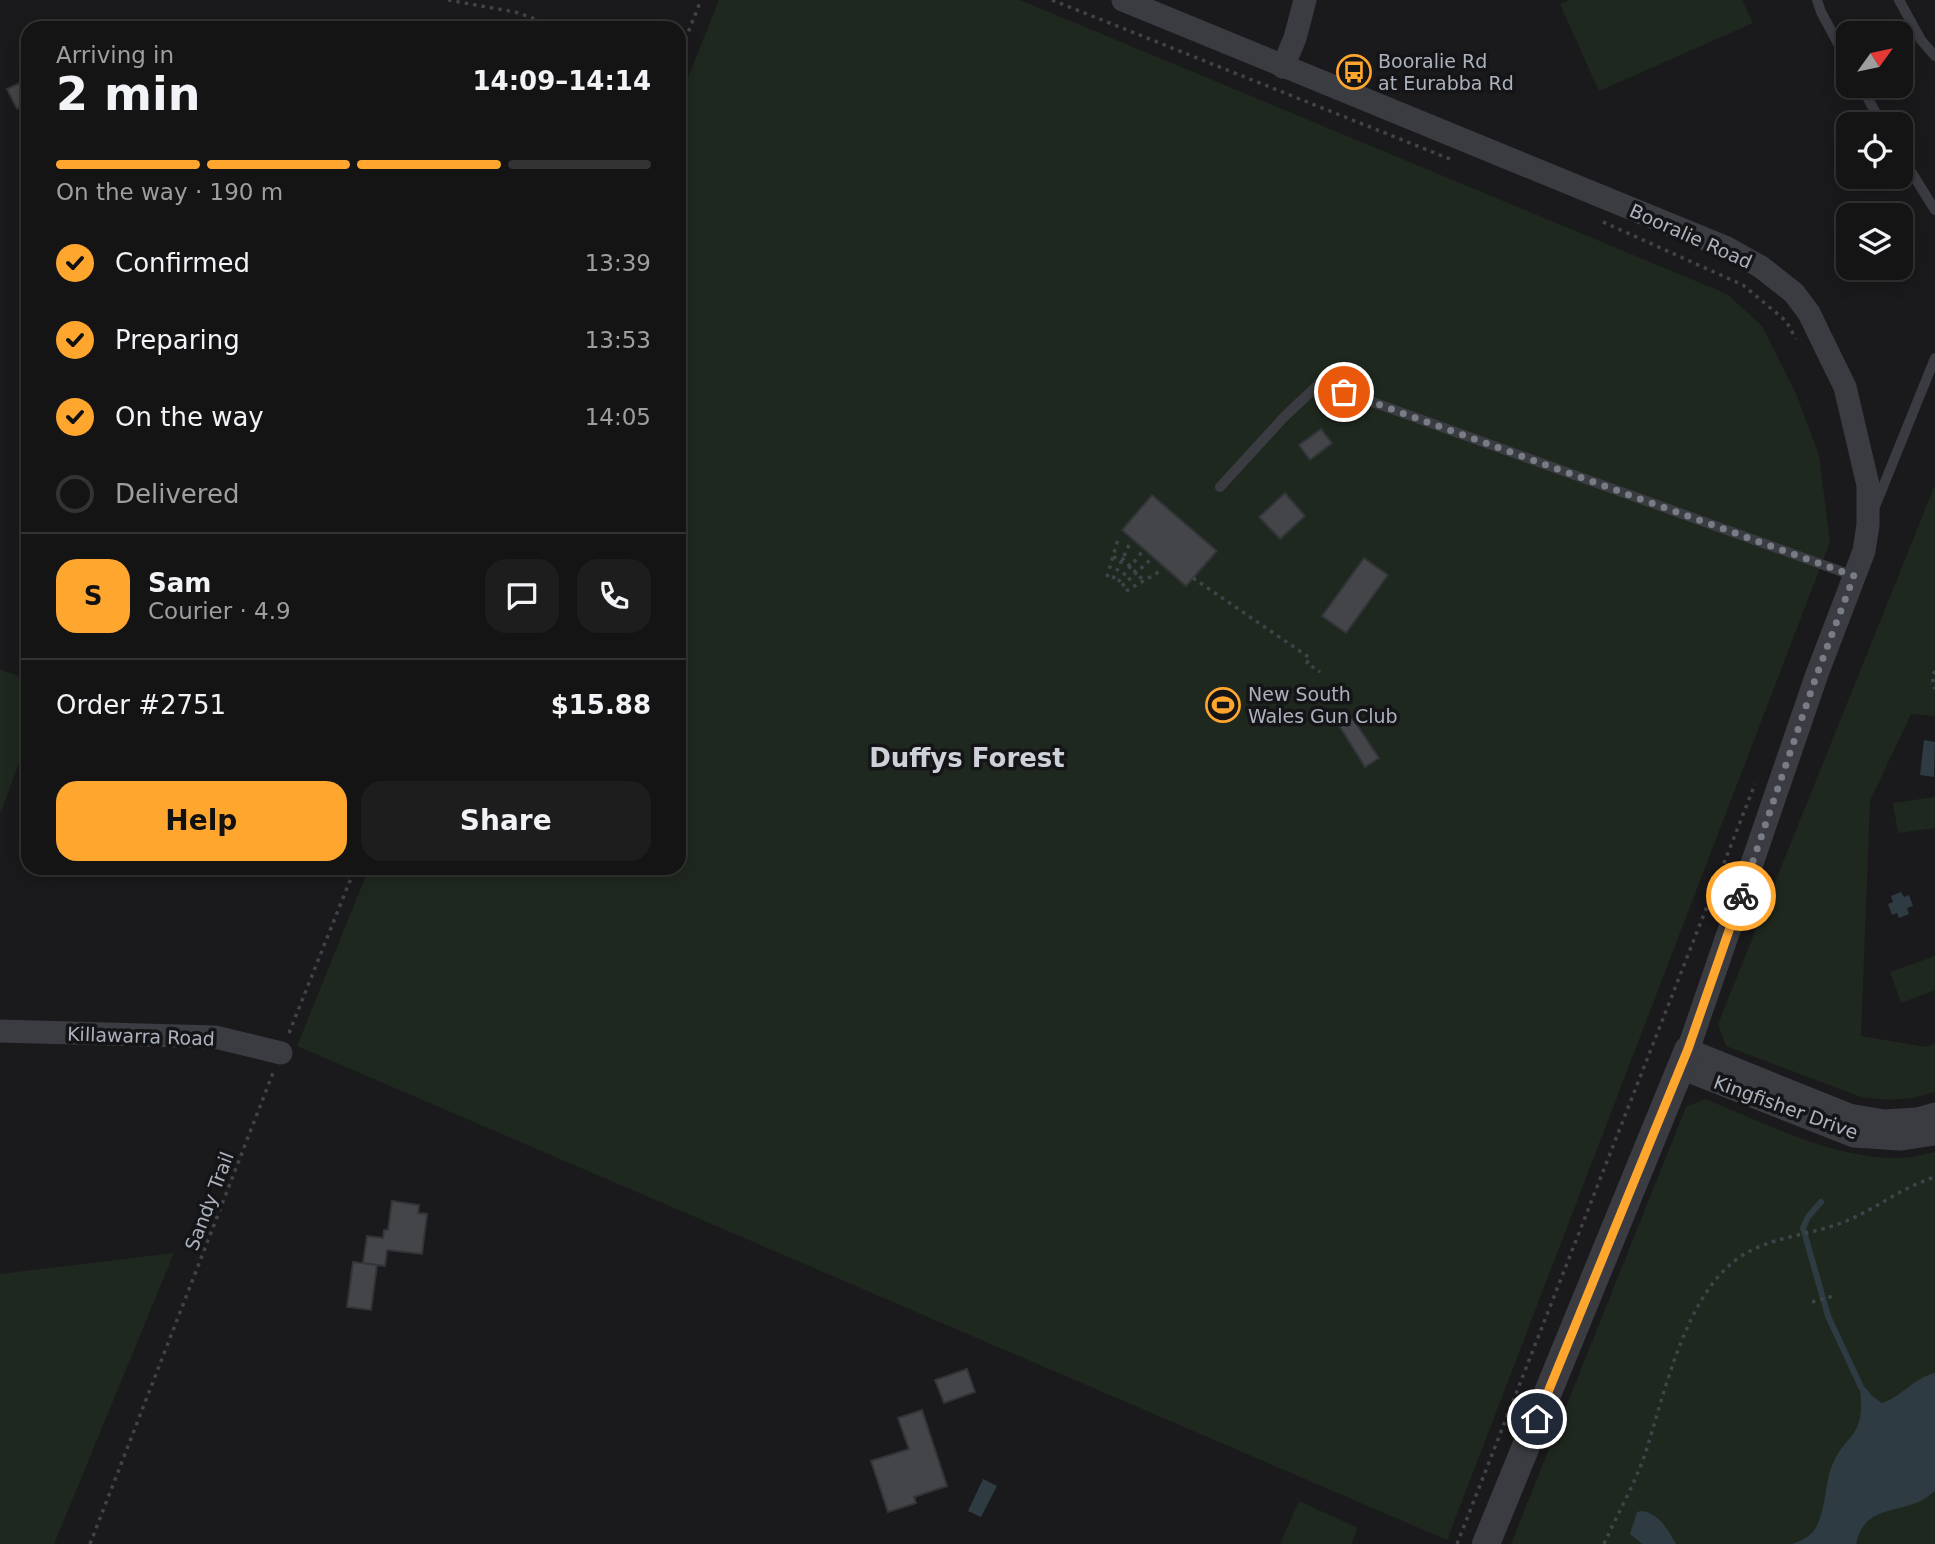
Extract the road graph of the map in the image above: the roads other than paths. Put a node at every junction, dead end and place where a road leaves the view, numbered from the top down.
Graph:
1 (1123, 0) edge
2 (1305, 0) edge
3 (1817, 0) edge
4 (1899, 0) edge
5 (1836, 40) edge
6 (1935, 56) edge
7 (1283, 67) junction
8 (1913, 175) edge
9 (1935, 210) edge
10 (1935, 358) edge
11 (1220, 487) dead end
12 (1868, 525) junction
13 (1854, 576) junction
14 (0, 1031) edge
15 (281, 1054) road end
16 (1684, 1059) junction
17 (1935, 1114) edge
18 (1935, 1134) edge
19 (1486, 1544) edge

1 - 7 street, Booralie Road
2 - 7 street
3 - 5 lane
4 - 6 lane
7 - 12 street, Booralie Road
8 - 9 lane
10 - 12 lane
11 - 13 lane
12 - 13 street, Booralie Road
13 - 16 street, Booralie Road
14 - 15 street, Killawarra Road
16 - 17 street, Kingfisher Drive
16 - 18 street, Kingfisher Drive
16 - 19 street, Booralie Road

